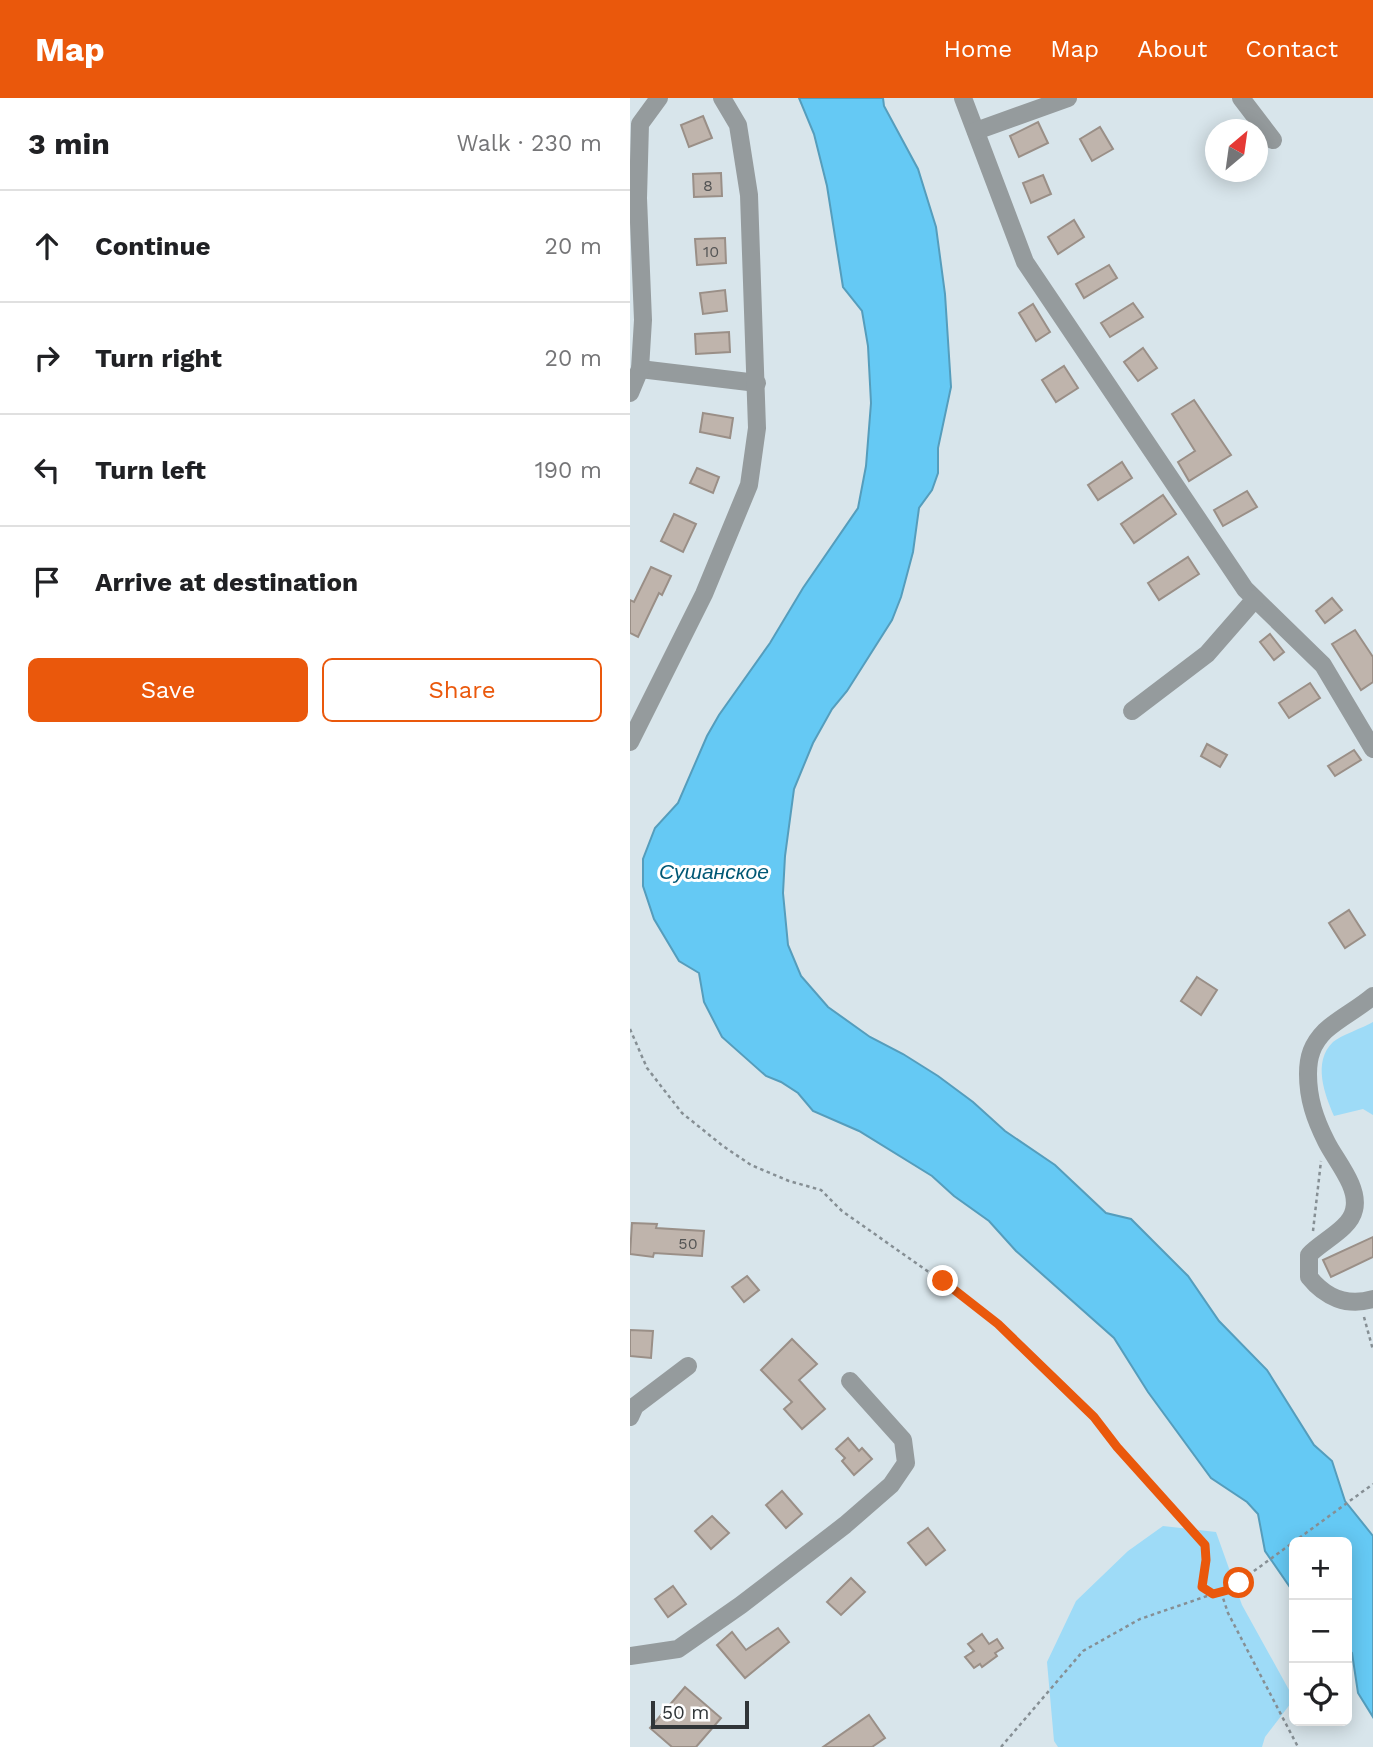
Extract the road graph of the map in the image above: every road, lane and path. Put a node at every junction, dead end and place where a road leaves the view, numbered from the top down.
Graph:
1 (659, 98) edge
2 (722, 98) edge
3 (963, 98) edge
4 (1068, 98) edge
5 (1241, 98) edge
6 (976, 131) junction
7 (1273, 140) dead end
8 (636, 370) edge
9 (757, 383) junction
10 (630, 393) edge
11 (1255, 599) junction
12 (1132, 711) dead end
13 (630, 742) edge
14 (1373, 749) edge
15 (1373, 996) edge
16 (630, 1029) edge
17 (1326, 1141) junction
18 (1309, 1255) junction
19 (1367, 1301) edge
20 (1373, 1350) edge
21 (688, 1366) dead end
22 (850, 1381) dead end
23 (630, 1417) edge
24 (1373, 1484) edge
25 (1221, 1592) junction
26 (1213, 1594) junction
27 (630, 1656) edge
28 (1001, 1747) edge
29 (1298, 1747) edge

1 - 8 street
2 - 9 street
3 - 6 street
4 - 6 street
5 - 7 street
6 - 11 street
8 - 9 street
8 - 10 street
9 - 13 street
11 - 12 street
11 - 14 street
15 - 17 street
16 - 26 path
17 - 18 path
17 - 18 street
18 - 19 street
19 - 20 path
21 - 23 street
22 - 27 street
24 - 25 path
25 - 26 path
25 - 29 path
26 - 28 path

